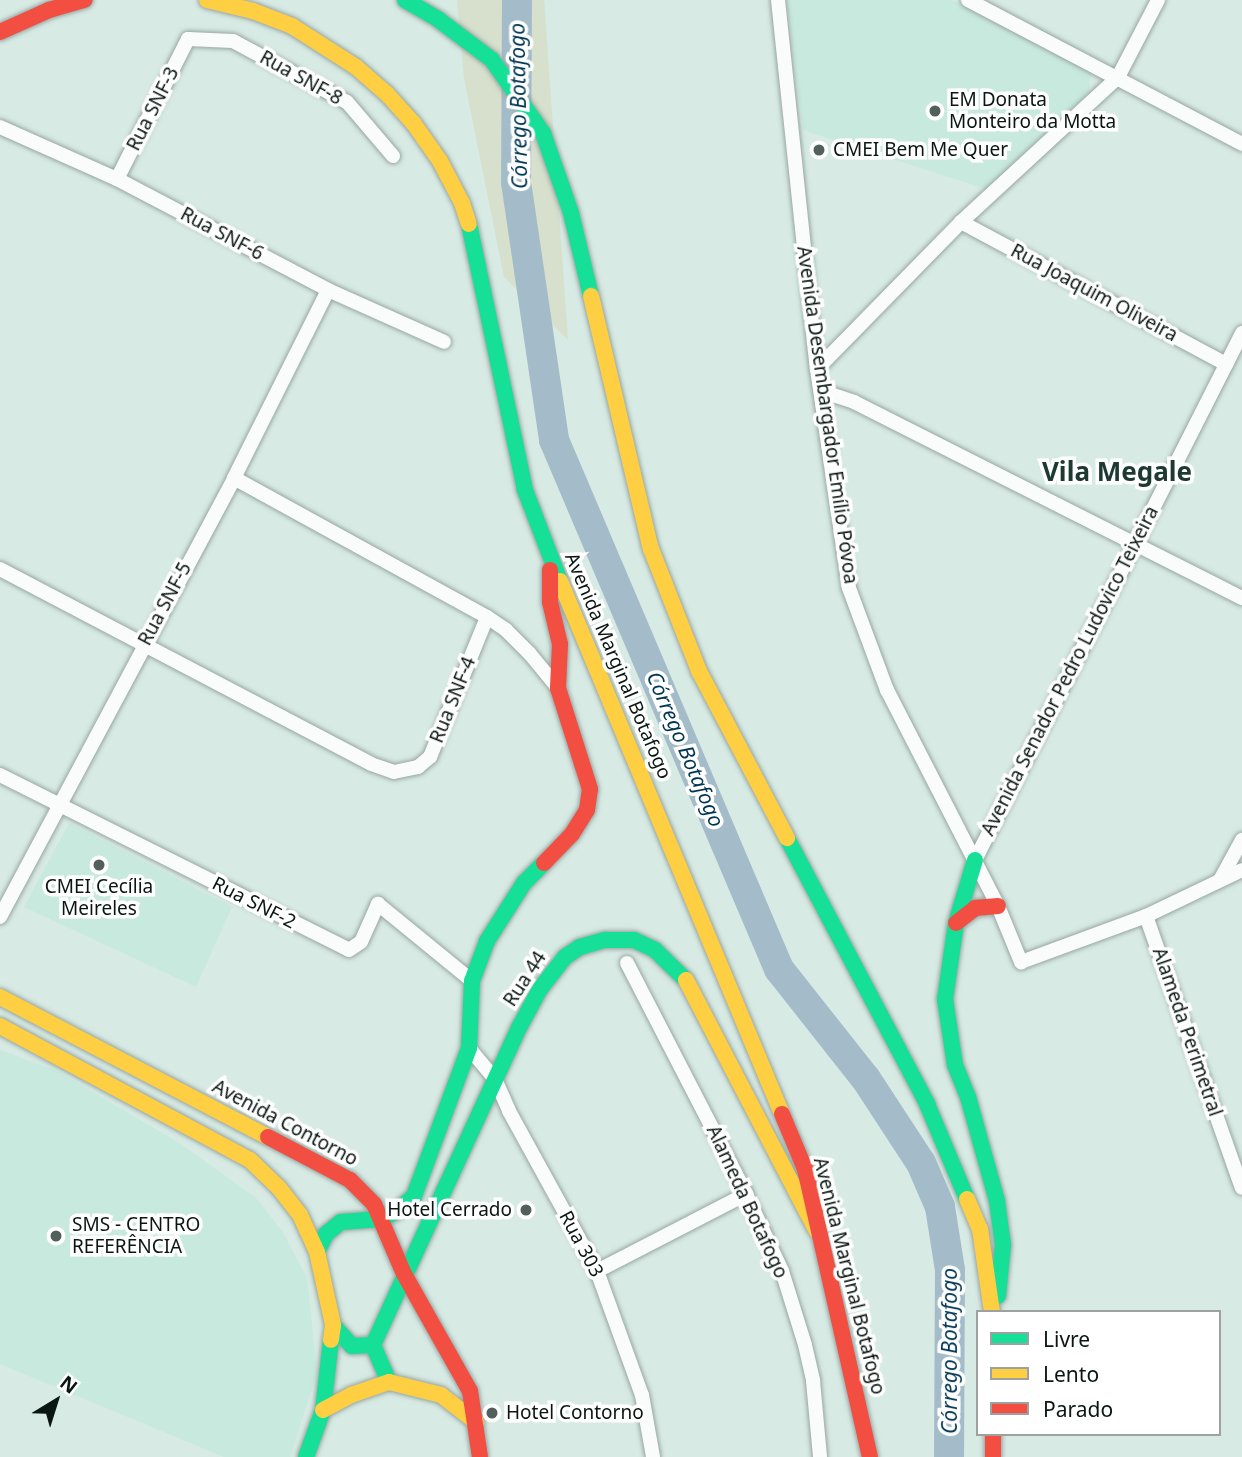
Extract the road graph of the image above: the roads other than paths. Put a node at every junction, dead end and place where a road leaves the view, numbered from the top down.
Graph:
1 (85, 0) edge
2 (207, 0) edge
3 (405, 0) edge
4 (778, 0) edge
5 (968, 0) edge
6 (1158, 0) edge
7 (0, 32) edge
8 (188, 39) joint
9 (1118, 77) junction
10 (0, 127) edge
11 (1242, 144) edge
12 (393, 156) dead end
13 (117, 179) junction
14 (961, 222) junction
15 (328, 290) junction
16 (1242, 333) edge
17 (444, 342) dead end
18 (1226, 364) junction
19 (817, 369) junction
20 (821, 391) junction
21 (234, 478) junction
22 (1134, 542) junction
23 (550, 557) junction
24 (0, 569) edge
25 (1242, 598) edge
26 (487, 617) junction
27 (144, 643) junction
28 (558, 688) junction
29 (0, 775) edge
30 (59, 805) junction
31 (1242, 840) edge
32 (975, 860) junction
33 (1242, 870) edge
34 (1220, 880) junction
35 (998, 906) junction
36 (1146, 916) junction
37 (0, 917) edge
38 (956, 923) junction
39 (626, 962) dead end
40 (472, 981) junction
41 (0, 997) edge
42 (0, 1026) edge
43 (469, 1048) junction
44 (495, 1079) junction
45 (1242, 1188) edge
46 (746, 1194) junction
47 (381, 1219) junction
48 (825, 1249) junction
49 (317, 1252) junction
50 (597, 1271) junction
51 (404, 1274) junction
52 (994, 1310) edge
53 (994, 1310) edge
54 (332, 1325) junction
55 (373, 1345) junction
56 (389, 1382) junction
57 (323, 1410) junction
58 (477, 1422) junction
59 (993, 1436) edge
60 (306, 1457) edge
61 (481, 1457) edge
62 (653, 1457) edge
63 (820, 1457) edge
64 (870, 1457) edge
65 (993, 1457) edge

1 - 7 main road
2 - 23 main road, Avenida Marginal Botafogo
3 - 52 main road
4 - 19 street, Avenida Desembargador Emílio Póvoa
5 - 9 street
6 - 9 street
8 - 12 street, Rua SNF-8
8 - 13 street, Rua SNF-3
9 - 11 street
9 - 14 street
10 - 13 street, Rua SNF-6
13 - 15 street, Rua SNF-6
14 - 18 street, Rua Joaquim Oliveira
14 - 19 street
15 - 17 street, Rua SNF-6
15 - 21 street, Rua SNF-5
16 - 18 street, Avenida Senador Pedro Ludovico Teixeira
18 - 22 street, Avenida Senador Pedro Ludovico Teixeira
19 - 20 street, Avenida Desembargador Emílio Póvoa
20 - 22 street
20 - 32 street, Avenida Desembargador Emílio Póvoa
21 - 26 street
21 - 27 street, Rua SNF-5
22 - 25 street
22 - 32 street, Avenida Senador Pedro Ludovico Teixeira
23 - 28 main road
23 - 48 main road, Avenida Marginal Botafogo
24 - 27 street, Rua SNF-4
26 - 27 street, Rua SNF-4
26 - 28 street, Rua 44
27 - 30 street, Rua SNF-5
28 - 40 main road, Rua 44
29 - 30 street, Rua SNF-2
30 - 37 street, Rua SNF-5
30 - 40 street, Rua SNF-2
31 - 34 street
32 - 35 street, Avenida Desembargador Emílio Póvoa
32 - 38 main road
33 - 34 street
34 - 36 street
35 - 36 street, Avenida Desembargador Emílio Póvoa
35 - 38 main road
36 - 45 street, Alameda Perimetral
38 - 53 main road
39 - 46 street, Alameda Botafogo
40 - 43 main road, Rua 44
41 - 47 main road, Avenida Contorno
42 - 49 main road
43 - 44 street, Rua 303
43 - 47 main road, Rua 44
44 - 48 main road, Rua 44
44 - 50 street, Rua 303
44 - 51 main road, Rua 44
46 - 50 street
46 - 63 street, Alameda Botafogo
47 - 49 main road, Rua 44
47 - 51 main road, Avenida Contorno
48 - 64 main road, Avenida Marginal Botafogo
49 - 54 main road
50 - 62 street, Rua 303
51 - 55 main road, Rua 44
51 - 58 main road, Avenida Contorno
54 - 55 main road
54 - 57 main road
55 - 56 main road
56 - 57 main road
56 - 58 main road
57 - 60 main road
58 - 61 main road, Avenida Contorno
59 - 65 main road

